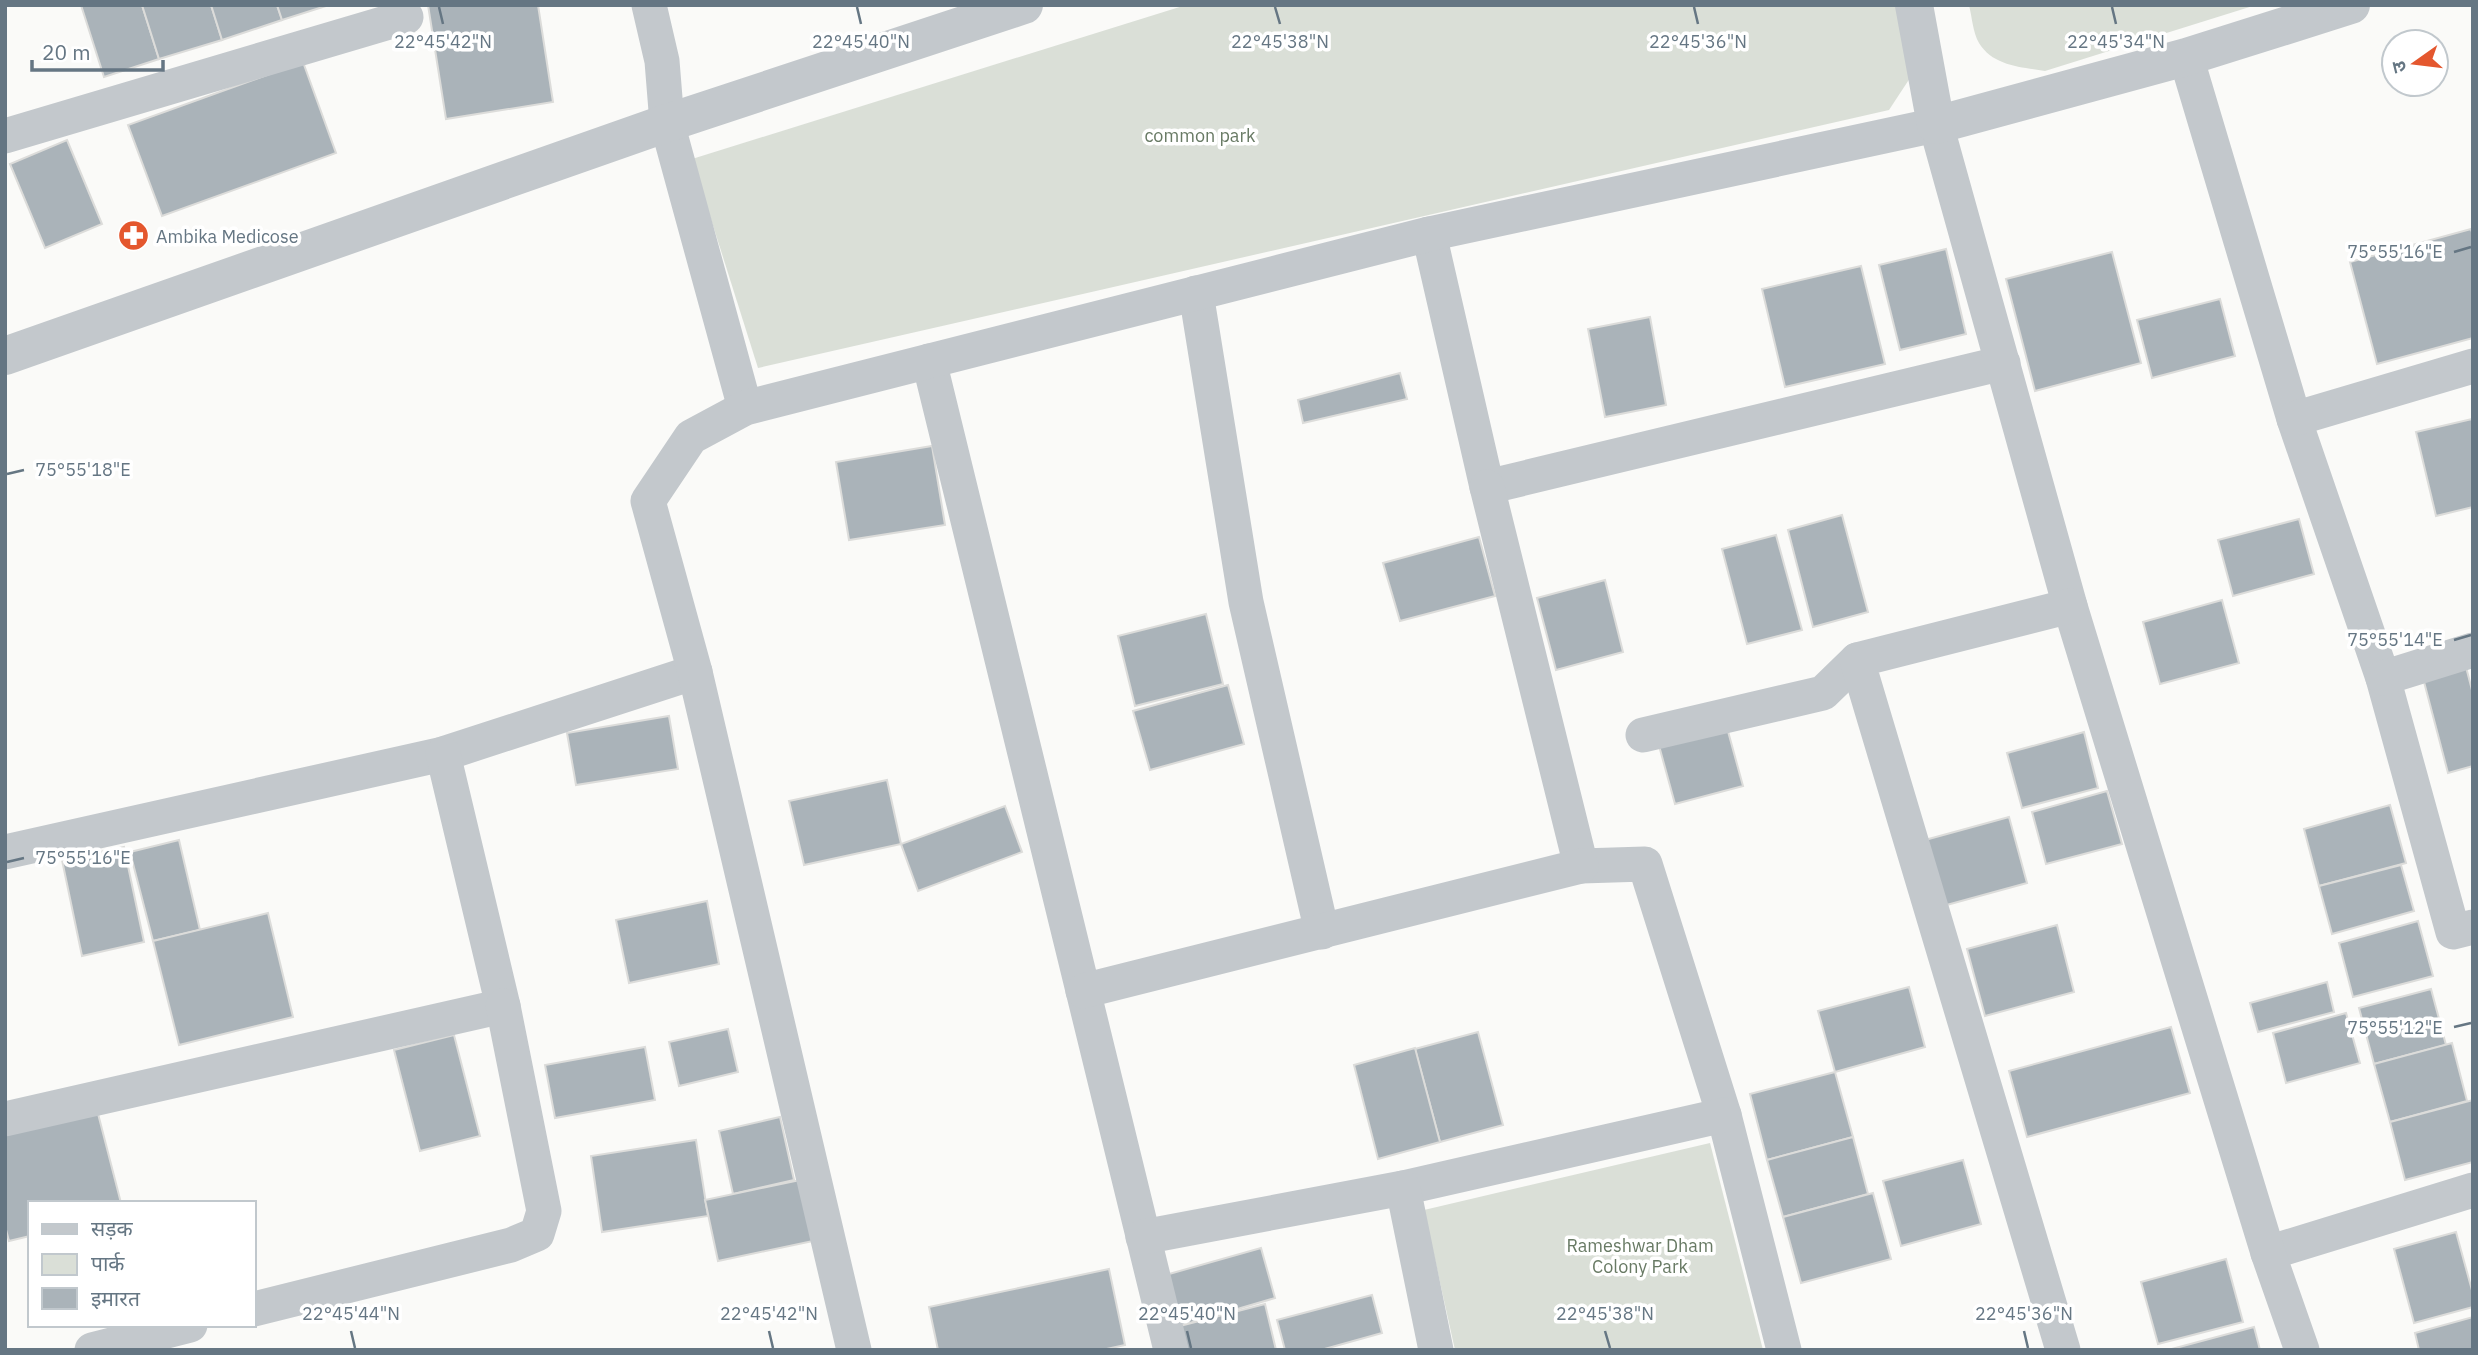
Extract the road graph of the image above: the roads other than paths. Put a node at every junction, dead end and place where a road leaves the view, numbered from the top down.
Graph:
1 (649, 5) edge
2 (1024, 5) edge
3 (1914, 5) edge
4 (2351, 5) edge
5 (406, 17) dead end
6 (2186, 57) junction
7 (667, 123) junction
8 (6, 125) edge
9 (1936, 125) junction
10 (1430, 234) junction
11 (1196, 292) junction
12 (5, 356) edge
13 (929, 361) junction
14 (2003, 363) junction
15 (2473, 366) edge
16 (745, 408) junction
17 (2294, 419) junction
18 (1487, 486) junction
19 (2070, 606) junction
20 (2473, 650) edge
21 (1857, 660) junction
22 (695, 672) junction
23 (2383, 678) junction
24 (1643, 735) dead end
25 (443, 754) junction
26 (5, 852) edge
27 (1581, 866) junction
28 (2473, 927) edge
29 (1322, 932) junction
30 (1083, 991) junction
31 (503, 1006) junction
32 (1724, 1115) junction
33 (5, 1119) edge
34 (1403, 1188) junction
35 (2473, 1190) edge
36 (1143, 1237) junction
37 (2268, 1253) junction
38 (256, 1309) edge
39 (182, 1327) edge
40 (92, 1350) edge
41 (854, 1350) edge
42 (1171, 1350) edge
43 (1436, 1350) edge
44 (1784, 1350) edge
45 (2063, 1350) edge
46 (2302, 1350) edge

1 - 7 street
2 - 7 street
3 - 9 street
4 - 6 street
5 - 8 street
6 - 9 street
6 - 17 street
7 - 12 street
7 - 16 street
9 - 10 street
9 - 14 street
10 - 11 street
10 - 18 street
11 - 13 street
11 - 29 street
13 - 16 street
13 - 30 street
14 - 18 street
14 - 19 street
15 - 17 street
16 - 22 street
17 - 23 street
18 - 27 street
19 - 21 street
19 - 37 street
20 - 23 street
21 - 24 street
21 - 45 street
22 - 25 street
22 - 41 street
23 - 28 street
25 - 26 street
25 - 31 street
27 - 29 street
27 - 32 street
29 - 30 street
30 - 36 street
31 - 33 street
31 - 38 street
32 - 34 street
32 - 44 street
34 - 36 street
34 - 43 street
35 - 37 street
36 - 42 street
37 - 46 street
39 - 40 street

